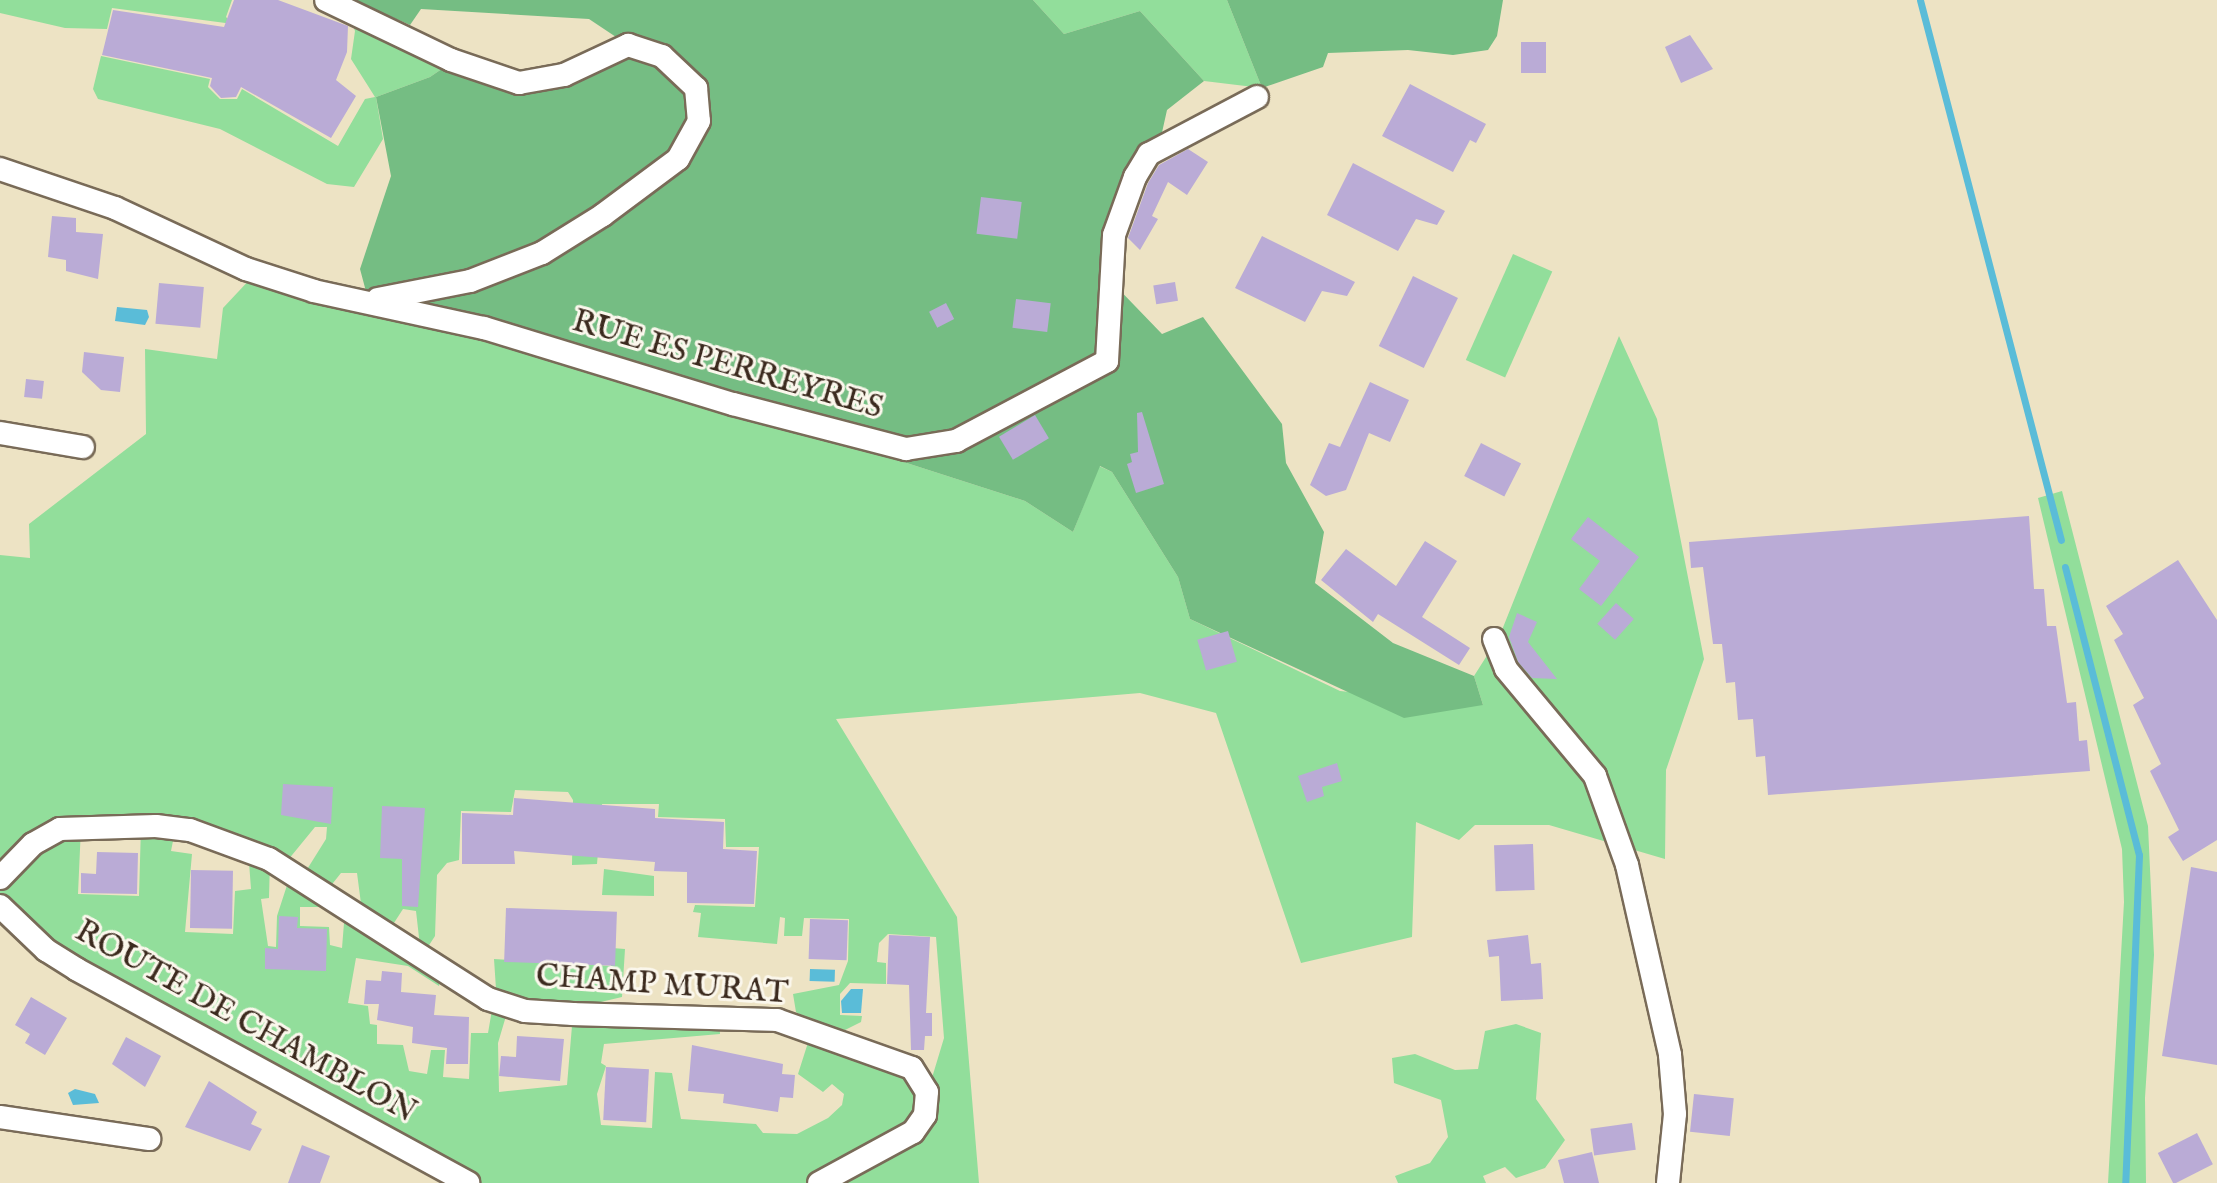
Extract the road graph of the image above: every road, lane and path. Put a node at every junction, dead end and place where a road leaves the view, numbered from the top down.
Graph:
1 (326, 0) edge
2 (1257, 97) dead end
3 (0, 169) edge
4 (369, 301) junction
5 (0, 433) edge
6 (83, 447) dead end
7 (1494, 639) dead end
8 (0, 878) edge
9 (0, 906) edge
10 (0, 1117) edge
11 (149, 1139) dead end
12 (469, 1183) edge
13 (819, 1183) edge
14 (1668, 1183) edge

1 - 4 street
2 - 4 street, RUE ES PERREYRES
3 - 4 street, RUE ES PERREYRES
5 - 6 street
7 - 14 street
8 - 13 street, CHAMP MURAT
9 - 12 street, ROUTE DE CHAMBLON
10 - 11 street

